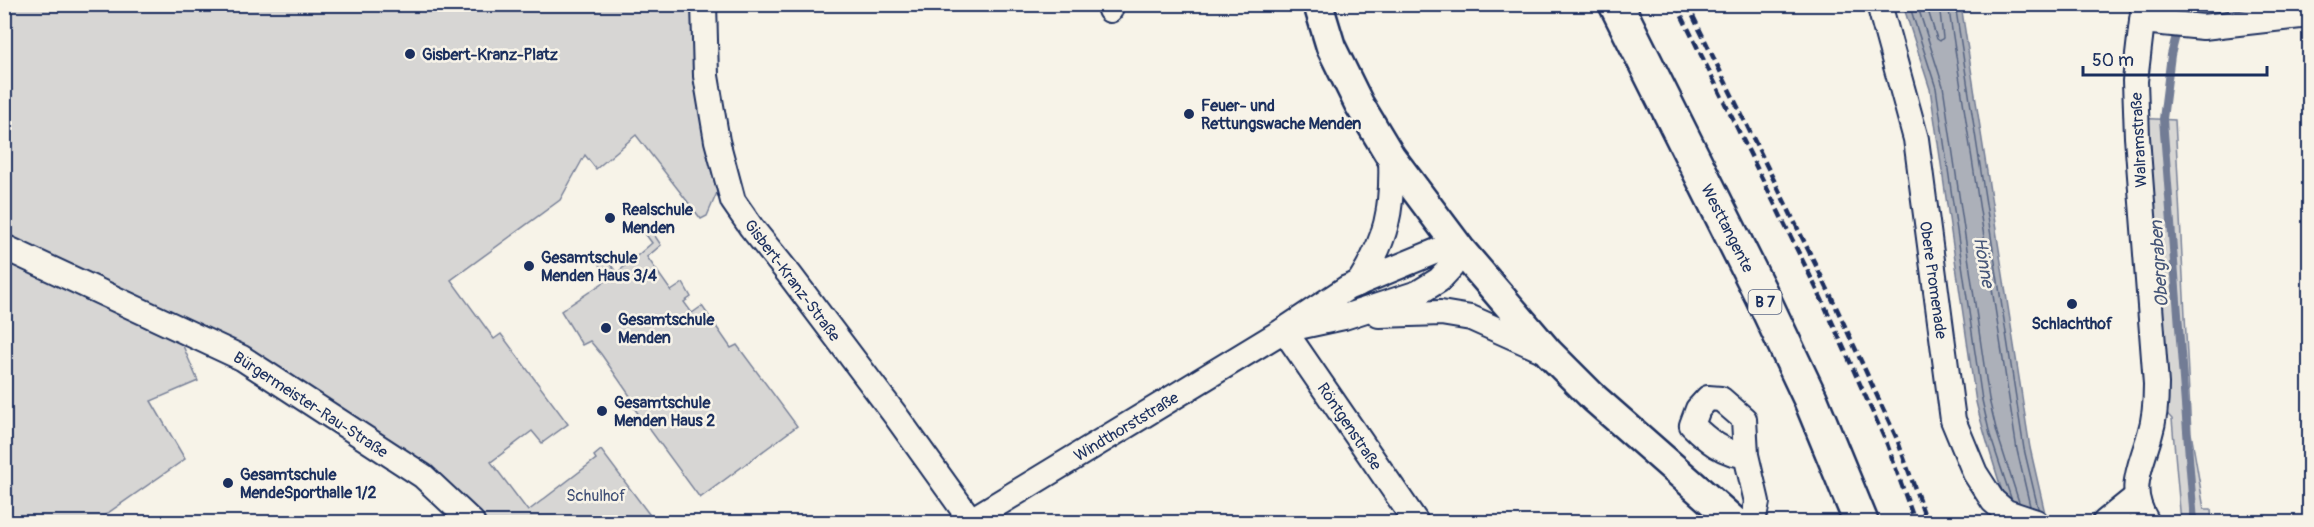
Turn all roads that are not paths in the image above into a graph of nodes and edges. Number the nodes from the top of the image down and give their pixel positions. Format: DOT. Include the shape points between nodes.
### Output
graph roads {
  1 [pos="704,4"];
  2 [pos="1318,4"];
  3 [pos="1616,4"];
  4 [pos="1879,4"];
  5 [pos="2271,12"];
  6 [pos="2143,13"];
  7 [pos="2310,15"];
  8 [pos="1391,157"];
  9 [pos="4,247"];
  10 [pos="1460,249"];
  11 [pos="1358,284"];
  12 [pos="1344,317"];
  13 [pos="1284,330"];
  14 [pos="1549,353"];
  15 [pos="1746,455"];
  16 [pos="2136,497"];
  17 [pos="472,522"];
  18 [pos="970,522"];
  19 [pos="1416,522"];
  20 [pos="1735,522"];
  21 [pos="1753,522"];
  22 [pos="1861,522"];
  23 [pos="2036,522"];
  24 [pos="2105,522"];
  25 [pos="2147,522"];
  1 -- 18 [label="street, Gisbert-Kranz-Straße" via="706,76 717,141 734,201 896,416"];
  2 -- 8 [label="street" via="1331,47"];
  3 -- 22 [label="main road, Westtangente / B 7" via="1761,294 1810,398"];
  4 -- 23 [label="street, Obere Promenade" via="1916,139 1953,420 1975,473 1993,501 2019,519"];
  5 -- 6 [label="street" via="2204,27"];
  5 -- 7 [label="street"];
  6 -- 16 [label="street, Walramstraße" via="2135,81 2156,384 2153,419 2136,477"];
  8 -- 10 [label="street"];
  8 -- 11 [label="street, Windthorststraße" via="1388,222 1377,252"];
  9 -- 17 [label="street, Bürgermeister-Rau-Straße" via="242,358 423,476"];
  10 -- 11 [label="street, Windthorststraße" via="1438,250"];
  10 -- 12 [label="street, Windthorststraße" via="1452,266 1431,286"];
  10 -- 14 [label="street"];
  11 -- 13 [label="street, Windthorststraße"];
  12 -- 13 [label="street, Windthorststraße"];
  12 -- 14 [label="street, Windthorststraße" via="1455,315"];
  13 -- 18 [label="street, Windthorststraße"];
  13 -- 19 [label="street, Röntgenstraße"];
  14 -- 20 [label="street" via="1594,398"];
  15 -- 21 [label="street" via="1757,501"];
  16 -- 24 [label="street"];
  16 -- 25 [label="street, Walramstraße"];
}
